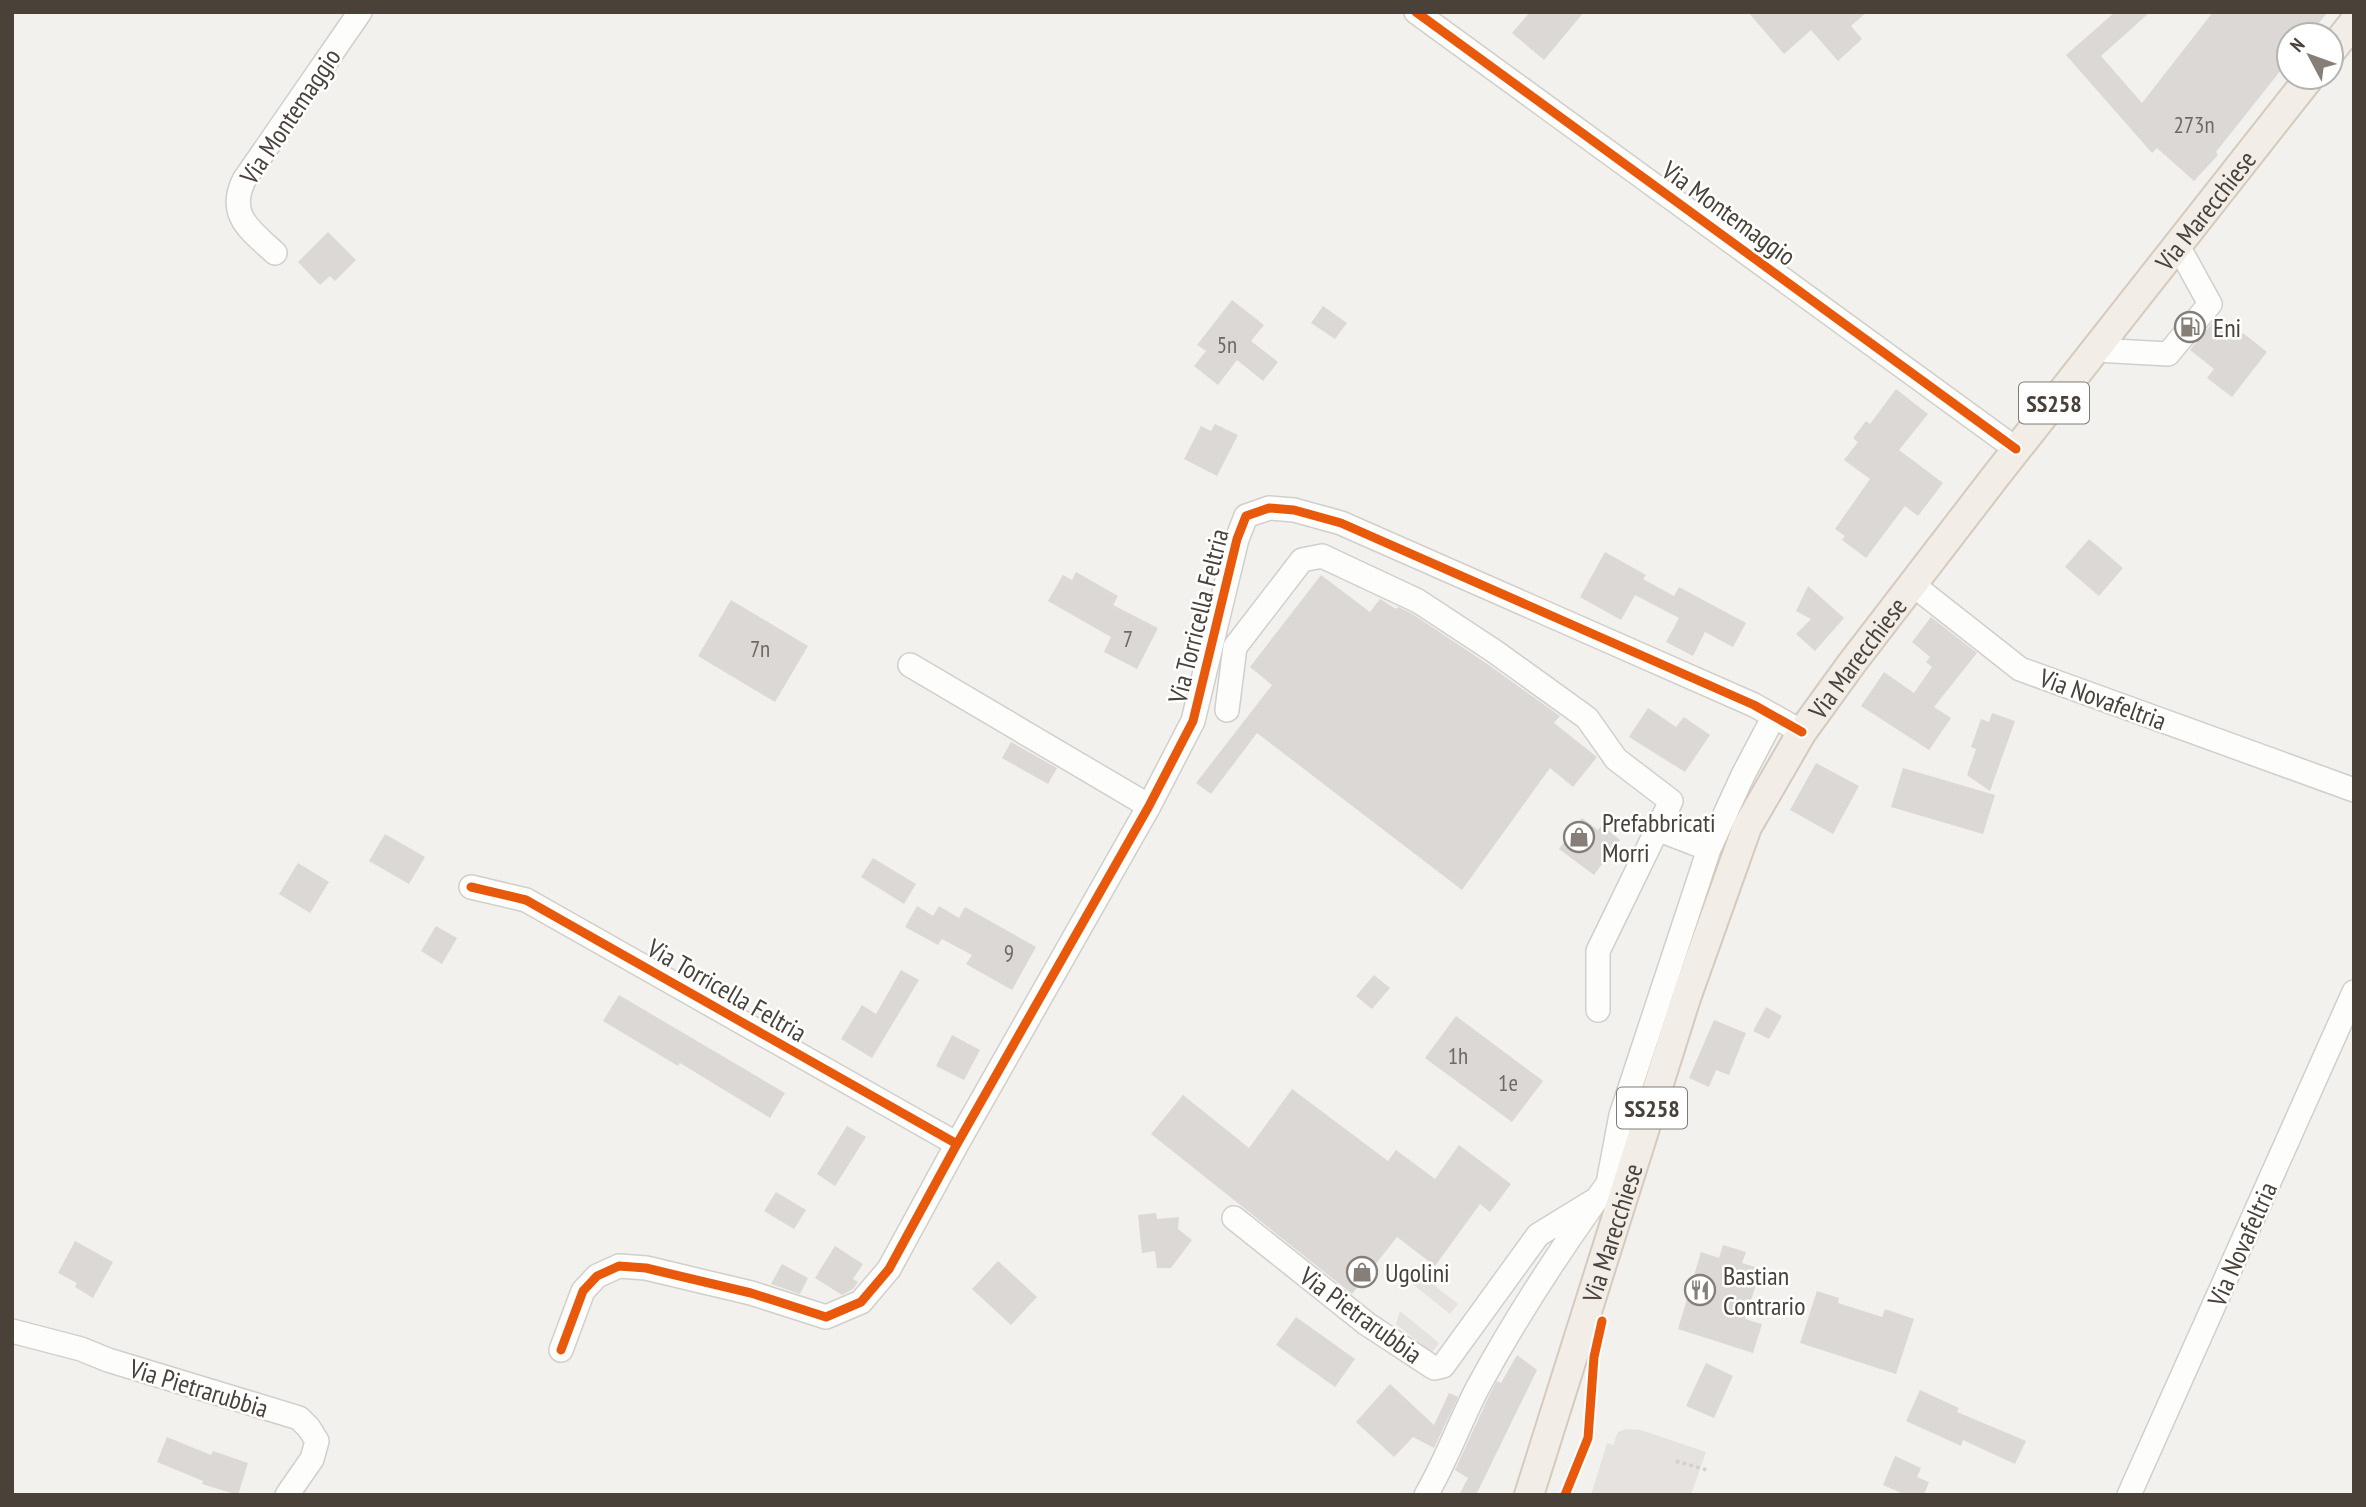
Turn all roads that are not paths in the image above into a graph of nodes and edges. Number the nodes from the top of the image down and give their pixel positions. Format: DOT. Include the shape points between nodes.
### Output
graph roads {
  1 [pos="360,12"];
  2 [pos="1416,12"];
  3 [pos="2299,91"];
  4 [pos="2178,246"];
  5 [pos="275,253"];
  6 [pos="2096,350"];
  7 [pos="2016,449"];
  8 [pos="1912,584"];
  9 [pos="910,665"];
  10 [pos="1227,710"];
  11 [pos="1774,716"];
  12 [pos="1802,732"];
  13 [pos="2354,790"];
  14 [pos="1149,806"];
  15 [pos="1657,829"];
  16 [pos="1709,849"];
  17 [pos="471,887"];
  18 [pos="2354,992"];
  19 [pos="1598,1010"];
  20 [pos="1643,1136"];
  21 [pos="957,1144"];
  22 [pos="1602,1191"];
  23 [pos="1234,1217"];
  24 [pos="12,1331"];
  25 [pos="561,1350"];
  26 [pos="287,1495"];
  27 [pos="1426,1495"];
  28 [pos="1529,1495"];
  29 [pos="2129,1495"];
  1 -- 5 [label="street, Via Montemaggio" via="237,194 237,206 249,229"];
  2 -- 7 [label="street, Via Montemaggio"];
  3 -- 4 [label="main road, Via Marecchiese / SS258"];
  4 -- 6 [label="main road, Via Marecchiese / SS258"];
  4 -- 6 [label="street" via="2210,304 2168,354"];
  6 -- 7 [label="main road, Via Marecchiese / SS258"];
  7 -- 8 [label="main road, Via Marecchiese / SS258"];
  8 -- 12 [label="main road, Via Marecchiese / SS258"];
  8 -- 13 [label="street, Via Novafeltria" via="2020,669"];
  9 -- 14 [label="street"];
  10 -- 15 [label="street" via="1235,647 1302,561 1322,556 1418,601 1587,718 1616,759 1671,801"];
  11 -- 12 [label="street, Via Torricella Feltria"];
  11 -- 14 [label="street, Via Torricella Feltria" via="1341,523 1269,508 1246,516 1193,721"];
  11 -- 16 [label="street"];
  12 -- 20 [label="main road, Via Marecchiese / SS258" via="1747,827"];
  14 -- 21 [label="street, Via Torricella Feltria"];
  15 -- 16 [label="street"];
  15 -- 19 [label="street" via="1598,951"];
  16 -- 22 [label="street" via="1621,1115"];
  17 -- 21 [label="street, Via Torricella Feltria" via="526,900"];
  18 -- 29 [label="street, Via Novafeltria"];
  20 -- 22 [label="street, Via Pietrarubbia"];
  20 -- 28 [label="main road, Via Marecchiese / SS258"];
  21 -- 25 [label="street, Via Torricella Feltria" via="889,1269 860,1302 825,1317 751,1293 619,1266 597,1276 583,1291"];
  22 -- 23 [label="street, Via Pietrarubbia" via="1538,1235 1460,1335 1443,1366 1434,1368 1369,1326"];
  22 -- 27 [label="street, Via Pietrarubbia" via="1514,1323"];
  24 -- 26 [label="street, Via Pietrarubbia" via="299,1418 317,1441 312,1459"];
}
